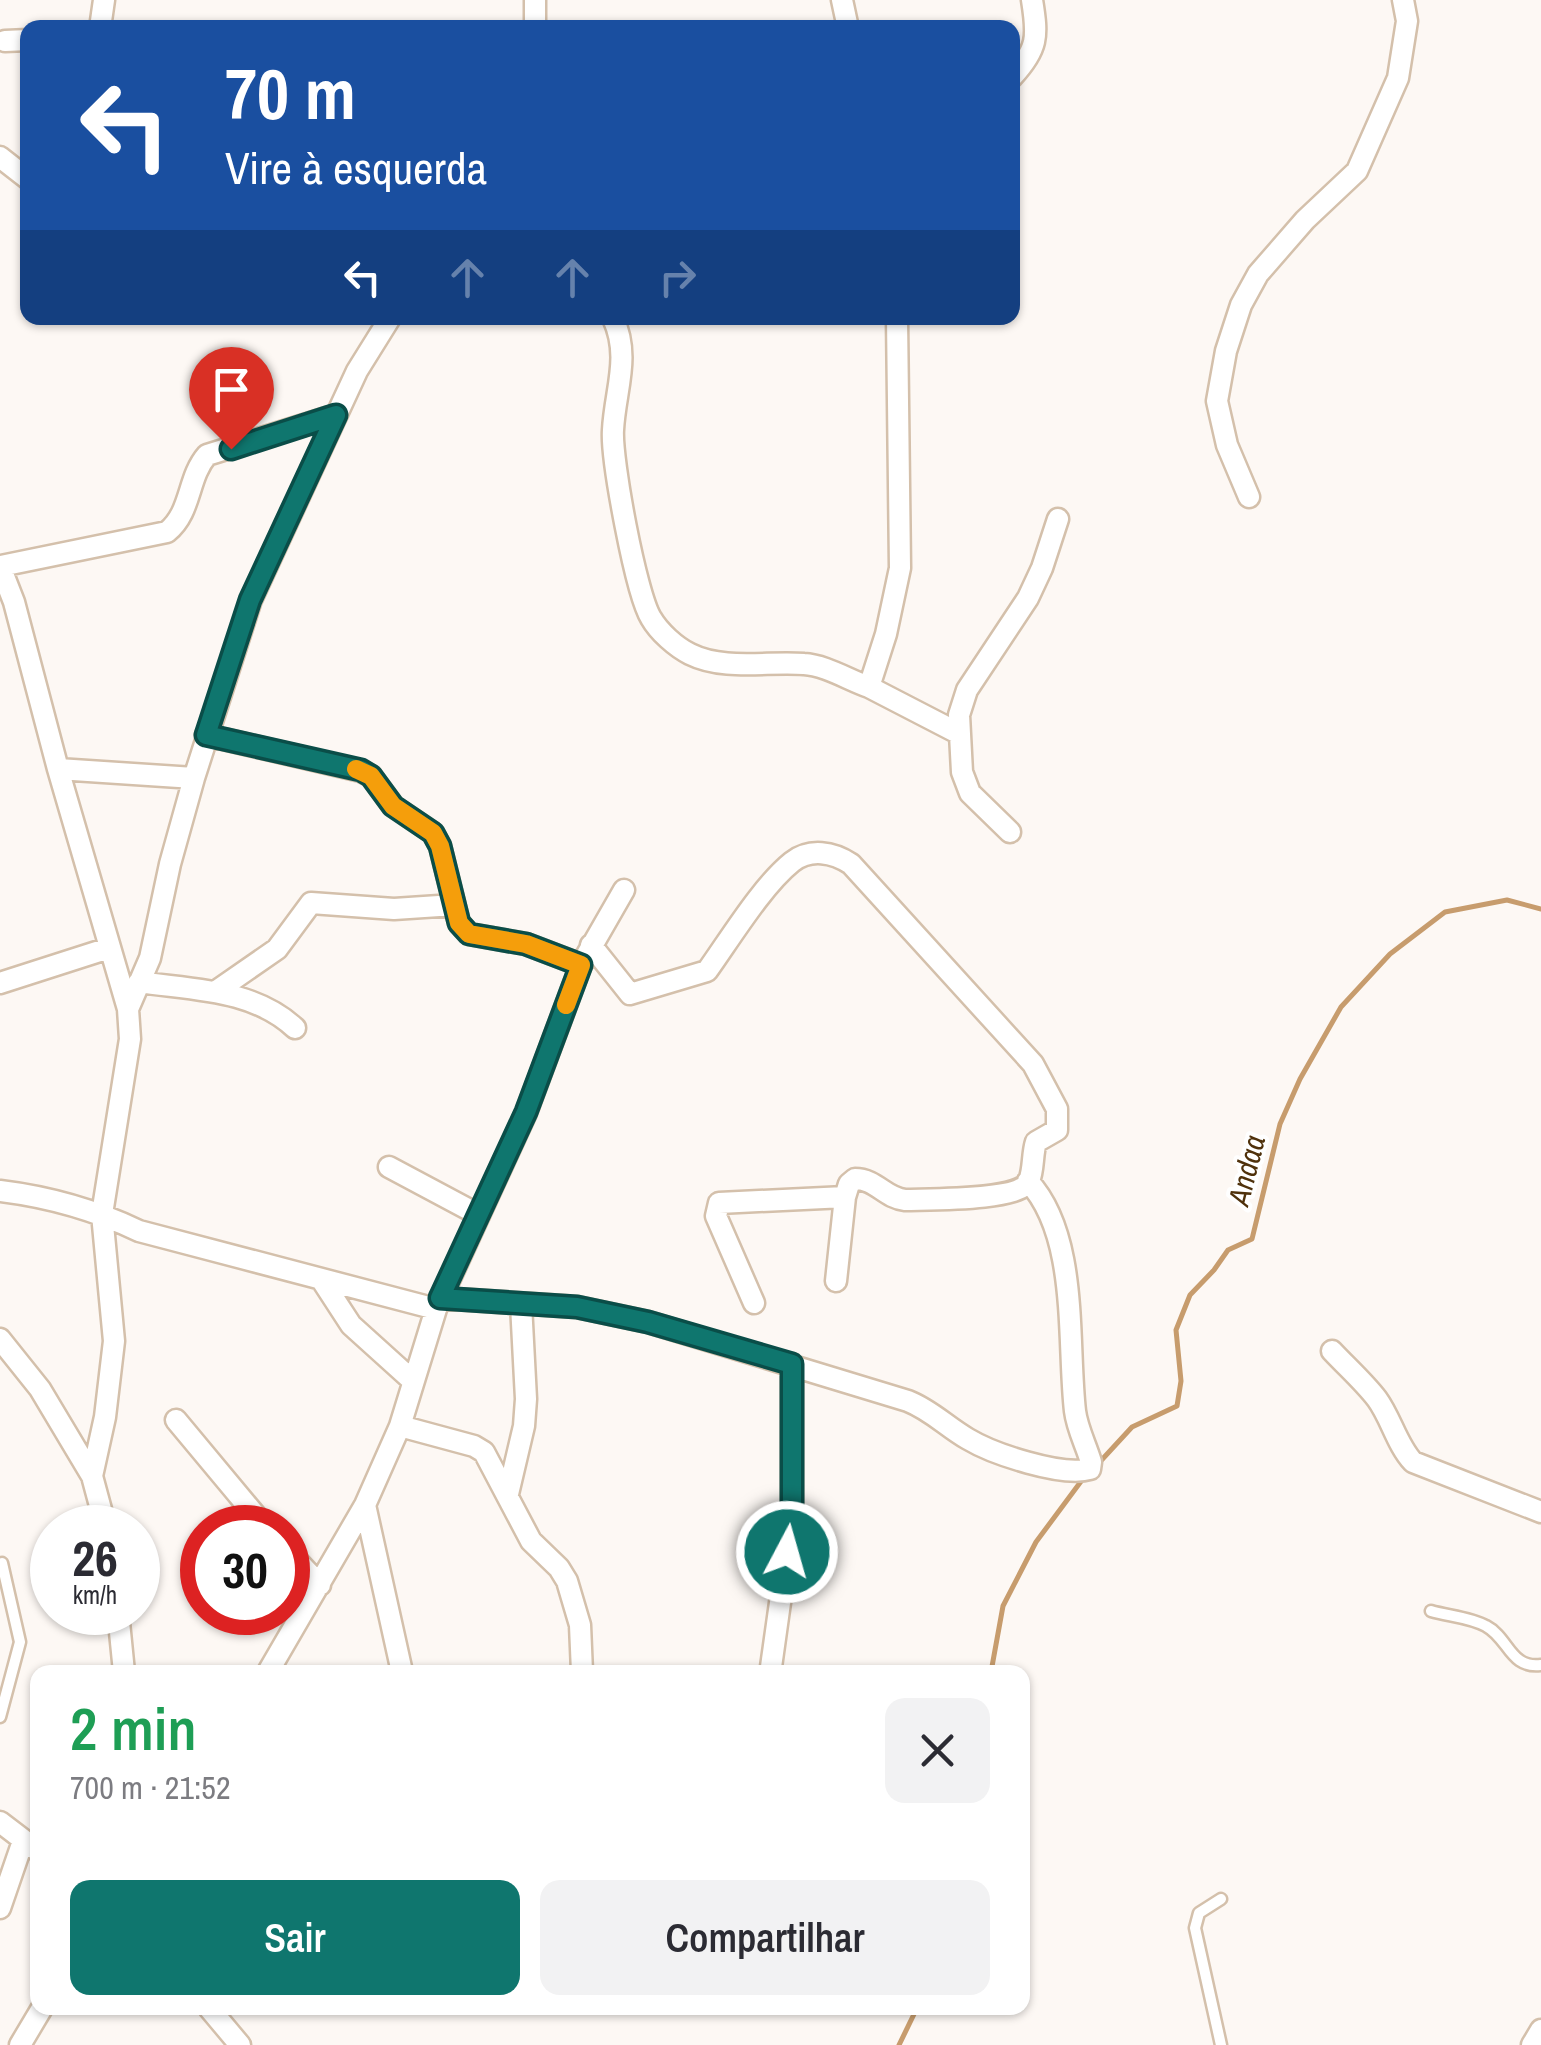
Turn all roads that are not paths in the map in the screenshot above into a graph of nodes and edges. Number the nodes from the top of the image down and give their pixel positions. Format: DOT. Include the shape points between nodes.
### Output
graph roads {
  1 [pos="1032,0"];
  2 [pos="1403,0"];
  3 [pos="20,40"];
  4 [pos="5,41"];
  5 [pos="1020,69"];
  6 [pos="0,157"];
  7 [pos="20,173"];
  8 [pos="386,325"];
  9 [pos="616,325"];
  10 [pos="897,325"];
  11 [pos="336,415"];
  12 [pos="1248,497"];
  13 [pos="1058,518"];
  14 [pos="0,566"];
  15 [pos="869,687"];
  16 [pos="958,733"];
  17 [pos="206,735"];
  18 [pos="58,769"];
  19 [pos="194,778"];
  20 [pos="1010,832"];
  21 [pos="624,890"];
  22 [pos="454,905"];
  23 [pos="109,948"];
  24 [pos="586,955"];
  25 [pos="139,982"];
  26 [pos="0,983"];
  27 [pos="215,992"];
  28 [pos="128,1009"];
  29 [pos="295,1028"];
  30 [pos="389,1167"];
  31 [pos="1028,1181"];
  32 [pos="0,1191"];
  33 [pos="845,1197"];
  34 [pos="102,1214"];
  35 [pos="480,1215"];
  36 [pos="836,1281"];
  37 [pos="323,1282"];
  38 [pos="754,1303"];
  39 [pos="438,1304"];
  40 [pos="522,1304"];
  41 [pos="0,1339"];
  42 [pos="1332,1351"];
  43 [pos="792,1364"];
  44 [pos="413,1381"];
  45 [pos="176,1420"];
  46 [pos="400,1426"];
  47 [pos="92,1476"];
  48 [pos="508,1494"];
  49 [pos="100,1505"];
  50 [pos="247,1505"];
  51 [pos="365,1505"];
  52 [pos="1541,1512"];
  53 [pos="2,1563"];
  54 [pos="310,1573"];
  55 [pos="320,1584"];
  56 [pos="1431,1612"];
  57 [pos="120,1635"];
  58 [pos="1541,1664"];
  59 [pos="123,1665"];
  60 [pos="272,1665"];
  61 [pos="400,1665"];
  62 [pos="582,1665"];
  63 [pos="771,1665"];
  64 [pos="0,1717"];
  65 [pos="0,1822"];
  66 [pos="30,1846"];
  67 [pos="1221,1900"];
  68 [pos="0,1908"];
  69 [pos="38,2015"];
  70 [pos="215,2015"];
  71 [pos="223,2015"];
  72 [pos="1541,2030"];
  73 [pos="235,2040"];
  74 [pos="20,2045"];
  75 [pos="1220,2045"];
  76 [pos="1532,2045"];
  1 -- 5 [label="street" via="1036,42"];
  2 -- 12 [label="street" via="1407,21 1398,78 1358,171 1258,274 1226,351 1217,402"];
  3 -- 4 [label="street"];
  6 -- 7 [label="street"];
  8 -- 11 [label="street"];
  9 -- 15 [label="street" via="624,360 613,451 650,616 691,655 724,663 810,664"];
  10 -- 15 [label="street" via="900,568"];
  11 -- 14 [label="street" via="207,455 182,517 167,532"];
  11 -- 17 [label="street" via="250,600"];
  13 -- 16 [label="street" via="1028,598 967,690"];
  14 -- 18 [label="street"];
  15 -- 16 [label="street"];
  16 -- 20 [label="street" via="970,793"];
  17 -- 19 [label="street"];
  17 -- 22 [label="street" via="371,776 393,806 433,833"];
  18 -- 19 [label="street"];
  18 -- 23 [label="street"];
  19 -- 25 [label="street"];
  21 -- 24 [label="street"];
  22 -- 24 [label="street" via="469,934"];
  22 -- 27 [label="street" via="394,909 312,902 277,949"];
  23 -- 26 [label="street"];
  23 -- 28 [label="street"];
  24 -- 31 [label="street" via="630,994 696,976 707,971 793,861 837,854 1033,1064 1059,1122 1036,1142"];
  24 -- 35 [label="street"];
  25 -- 27 [label="street"];
  25 -- 28 [label="street"];
  27 -- 29 [label="street" via="267,1006"];
  28 -- 34 [label="street" via="130,1039"];
  30 -- 35 [label="street"];
  31 -- 33 [label="street" via="1015,1192 906,1200 855,1179"];
  31 -- 43 [label="street" via="1046,1204 1066,1275 1076,1416 1090,1469 1063,1469 994,1450 908,1400"];
  32 -- 34 [label="street"];
  33 -- 36 [label="street"];
  33 -- 38 [label="street" via="719,1203 716,1216"];
  34 -- 37 [label="street" via="139,1231"];
  34 -- 47 [label="street" via="114,1341"];
  35 -- 39 [label="street"];
  37 -- 39 [label="street"];
  37 -- 44 [label="street" via="351,1325"];
  39 -- 40 [label="street"];
  39 -- 44 [label="street"];
  40 -- 43 [label="street" via="648,1322"];
  40 -- 48 [label="street" via="524,1426"];
  41 -- 47 [label="street" via="40,1388"];
  42 -- 52 [label="street" via="1376,1399 1413,1462"];
  43 -- 63 [label="street" via="792,1517"];
  44 -- 46 [label="street"];
  45 -- 50 [label="street"];
  46 -- 48 [label="street" via="484,1452"];
  46 -- 51 [label="street"];
  47 -- 49 [label="street"];
  48 -- 62 [label="street" via="531,1541 567,1581 580,1625"];
  51 -- 55 [label="street"];
  51 -- 61 [label="street"];
  53 -- 64 [label="lane" via="20,1642"];
  54 -- 55 [label="street"];
  55 -- 60 [label="street"];
  56 -- 58 [label="lane" via="1487,1626 1518,1662"];
  57 -- 59 [label="street"];
  65 -- 66 [label="street"];
  66 -- 68 [label="street"];
  67 -- 75 [label="lane" via="1199,1913 1194,1928"];
  69 -- 74 [label="street"];
  70 -- 73 [label="street"];
  71 -- 73 [label="street"];
  72 -- 76 [label="street"];
}
